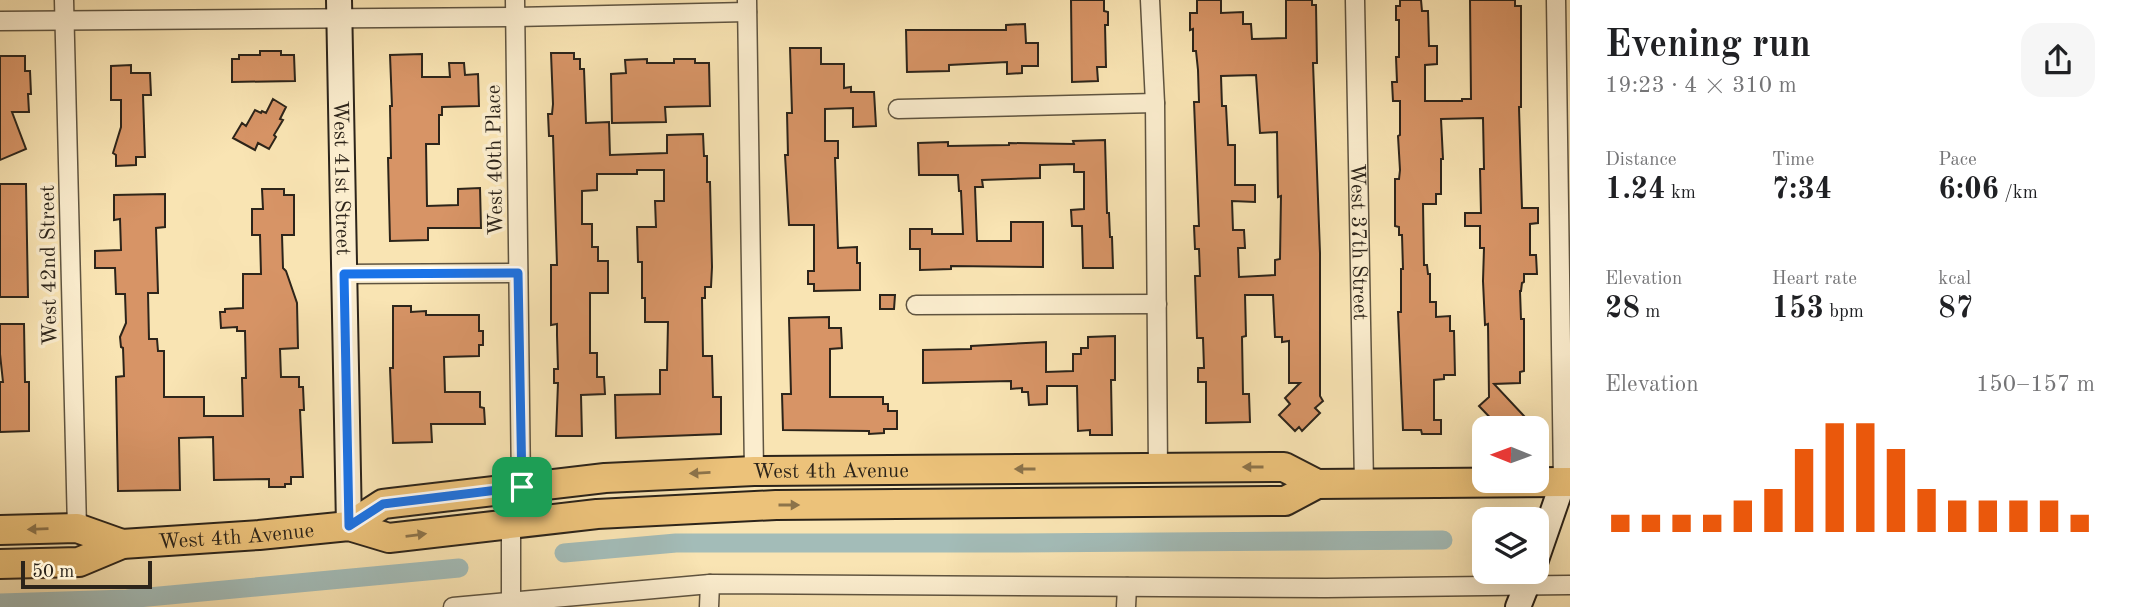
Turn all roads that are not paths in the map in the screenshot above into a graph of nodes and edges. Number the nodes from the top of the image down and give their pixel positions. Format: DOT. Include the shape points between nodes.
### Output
graph roads {
  1 [pos="65,0"];
  2 [pos="1150,0"];
  3 [pos="1355,0"];
  4 [pos="1556,0"];
  5 [pos="747,6"];
  6 [pos="515,8"];
  7 [pos="340,9"];
  8 [pos="65,20"];
  9 [pos="0,21"];
  10 [pos="1155,103"];
  11 [pos="898,109"];
  12 [pos="518,273"];
  13 [pos="344,274"];
  14 [pos="1157,304"];
  15 [pos="916,305"];
  16 [pos="1158,468"];
  17 [pos="754,471"];
  18 [pos="1567,482"];
  19 [pos="1317,484"];
  20 [pos="1364,484"];
  21 [pos="522,487"];
  22 [pos="1127,503"];
  23 [pos="511,523"];
  24 [pos="349,526"];
  25 [pos="1549,527"];
  26 [pos="77,528"];
  27 [pos="0,530"];
  28 [pos="122,544"];
  29 [pos="0,564"];
  30 [pos="710,584"];
  31 [pos="1570,585"];
  32 [pos="1127,587"];
  33 [pos="1526,588"];
  34 [pos="511,604"];
  35 [pos="453,607"];
  36 [pos="709,607"];
  37 [pos="1126,607"];
  1 -- 8 [label="street, West 42nd Street"];
  2 -- 10 [label="street"];
  3 -- 20 [label="street, West 37th Street"];
  4 -- 18 [label="street"];
  5 -- 6 [label="street"];
  5 -- 17 [label="street"];
  6 -- 7 [label="street"];
  6 -- 12 [label="street, West 40th Place"];
  7 -- 8 [label="street"];
  7 -- 13 [label="street, West 41st Street"];
  8 -- 9 [label="street"];
  8 -- 26 [label="street, West 42nd Street"];
  10 -- 11 [label="street"];
  10 -- 14 [label="street"];
  12 -- 13 [label="street"];
  12 -- 21 [label="street, West 40th Place"];
  13 -- 24 [label="street, West 41st Street"];
  14 -- 15 [label="street"];
  14 -- 16 [label="street"];
  16 -- 17 [label="main road, West 4th Avenue, one-way"];
  19 -- 16 [label="main road, West 4th Avenue, one-way" via="1284,467"];
  16 -- 22 [label="main road" via="1154,483"];
  17 -- 21 [label="main road, West 4th Avenue, one-way"];
  18 -- 20 [label="main road, West 4th Avenue"];
  18 -- 25 [label="street"];
  19 -- 20 [label="main road, West 4th Avenue"];
  19 -- 22 [label="main road, West 4th Avenue" via="1286,501"];
  21 -- 24 [label="main road, West 4th Avenue" via="383,504"];
  23 -- 22 [label="main road, West 4th Avenue, one-way" via="776,505"];
  24 -- 23 [label="main road, West 4th Avenue, one-way" via="389,538"];
  23 -- 34 [label="street"];
  24 -- 28 [label="main road, West 4th Avenue"];
  26 -- 27 [label="main road, West 4th Avenue, one-way"];
  26 -- 28 [label="main road, West 4th Avenue"];
  28 -- 29 [label="main road, West 4th Avenue" via="79,562"];
  30 -- 32 [label="street"];
  30 -- 34 [label="street"];
  30 -- 36 [label="street"];
  31 -- 33 [label="street"];
  32 -- 33 [label="street"];
  32 -- 37 [label="street"];
  34 -- 35 [label="street"];
}
